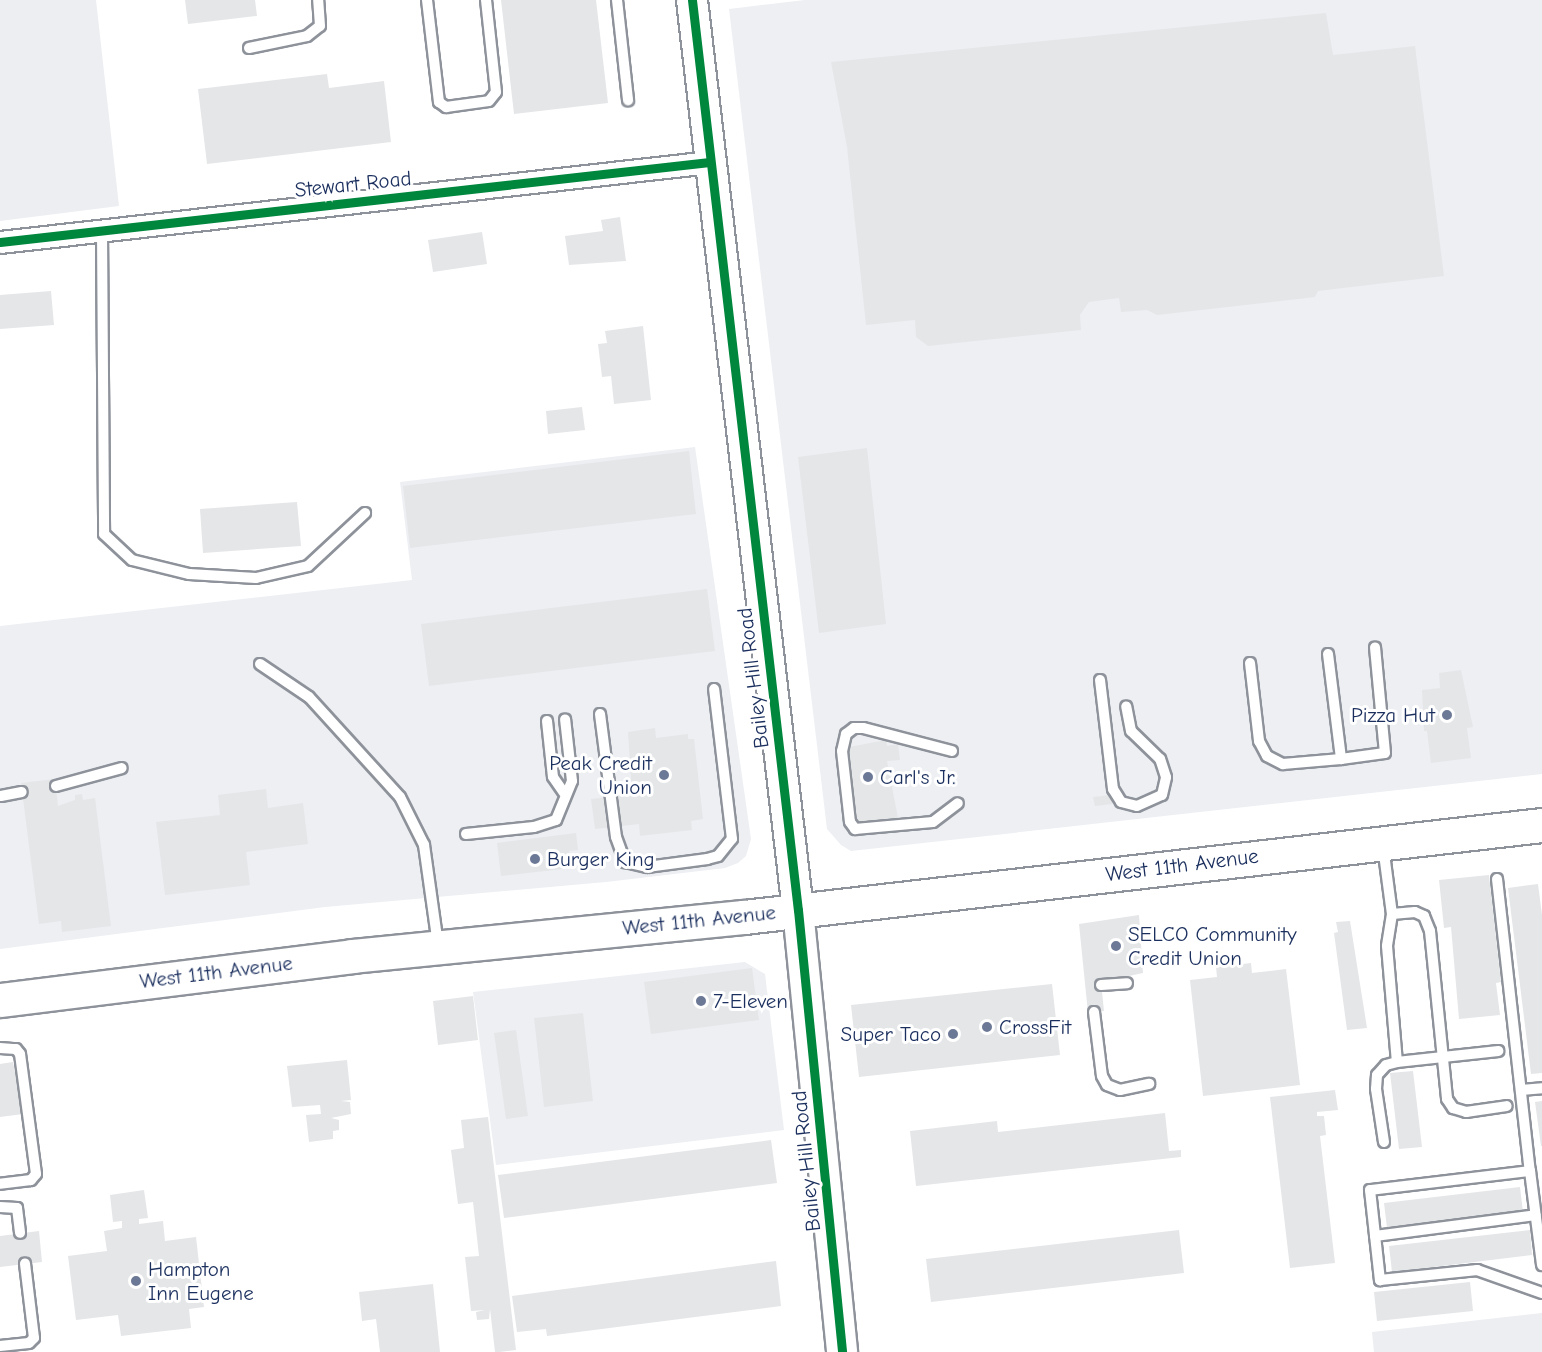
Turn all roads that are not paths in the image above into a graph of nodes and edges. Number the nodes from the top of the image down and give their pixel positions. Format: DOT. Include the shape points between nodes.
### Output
graph roads {
  1 [pos="318,0"];
  2 [pos="427,0"];
  3 [pos="486,0"];
  4 [pos="617,0"];
  5 [pos="692,0"];
  6 [pos="249,48"];
  7 [pos="628,100"];
  8 [pos="710,162"];
  9 [pos="102,231"];
  10 [pos="0,242"];
  11 [pos="365,513"];
  12 [pos="1375,647"];
  13 [pos="1328,654"];
  14 [pos="1250,663"];
  15 [pos="260,664"];
  16 [pos="1100,680"];
  17 [pos="714,689"];
  18 [pos="1126,706"];
  19 [pos="600,714"];
  20 [pos="565,719"];
  21 [pos="547,721"];
  22 [pos="952,751"];
  23 [pos="1341,759"];
  24 [pos="122,768"];
  25 [pos="56,786"];
  26 [pos="22,792"];
  27 [pos="564,793"];
  28 [pos="1,796"];
  29 [pos="958,803"];
  30 [pos="1542,825"];
  31 [pos="466,834"];
  32 [pos="1382,843"];
  33 [pos="1497,879"];
  34 [pos="798,910"];
  35 [pos="1392,914"];
  36 [pos="438,947"];
  37 [pos="1126,983"];
  38 [pos="1101,985"];
  39 [pos="0,999"];
  40 [pos="1094,1012"];
  41 [pos="0,1048"];
  42 [pos="1498,1051"];
  43 [pos="1443,1057"];
  44 [pos="1397,1062"];
  45 [pos="1149,1084"];
  46 [pos="1542,1088"];
  47 [pos="1521,1090"];
  48 [pos="1507,1106"];
  49 [pos="1384,1142"];
  50 [pos="1530,1171"];
  51 [pos="0,1184"];
  52 [pos="0,1207"];
  53 [pos="1536,1215"];
  54 [pos="20,1233"];
  55 [pos="1375,1236"];
  56 [pos="25,1264"];
  57 [pos="1542,1265"];
  58 [pos="1542,1293"];
  59 [pos="0,1346"];
  60 [pos="842,1352"];
  1 -- 6 [label="lane" via="320,26 307,36"];
  2 -- 3 [label="lane" via="439,102 446,107 489,101 496,92"];
  4 -- 7 [label="lane"];
  5 -- 8 [label="street, Bailey Hill Road"];
  8 -- 9 [label="street, Stewart Road"];
  8 -- 34 [label="street, Bailey Hill Road"];
  9 -- 10 [label="street, Stewart Road"];
  9 -- 11 [label="lane" via="104,534 132,560 189,574 256,578 308,566"];
  12 -- 23 [label="lane" via="1385,753"];
  13 -- 23 [label="lane"];
  14 -- 23 [label="lane" via="1259,741 1267,756 1284,764"];
  15 -- 36 [label="lane" via="309,698 400,797 424,845"];
  16 -- 18 [label="lane" via="1113,789 1121,802 1137,806 1162,795 1166,777 1160,759 1131,731"];
  17 -- 19 [label="lane" via="732,839 718,856 708,859 647,867 625,862 616,837"];
  20 -- 27 [label="lane" via="572,781"];
  21 -- 27 [label="lane" via="553,777"];
  22 -- 29 [label="lane" via="863,728 846,734 842,751 850,822 855,829 933,822"];
  24 -- 25 [label="lane"];
  26 -- 28 [label="lane"];
  27 -- 31 [label="lane" via="561,813 548,825"];
  30 -- 32 [label="main road, West 11th Avenue"];
  32 -- 34 [label="main road, West 11th Avenue"];
  32 -- 35 [label="lane"];
  33 -- 47 [label="lane"];
  34 -- 36 [label="main road, West 11th Avenue"];
  34 -- 60 [label="street, Bailey Hill Road"];
  35 -- 43 [label="lane" via="1415,912 1424,916 1430,931"];
  35 -- 44 [label="lane" via="1387,946"];
  36 -- 39 [label="main road, West 11th Avenue"];
  37 -- 38 [label="lane"];
  40 -- 45 [label="lane" via="1102,1076 1107,1085 1120,1090"];
  41 -- 51 [label="lane" via="17,1049 20,1053 36,1174 28,1181"];
  42 -- 43 [label="lane"];
  43 -- 44 [label="lane"];
  43 -- 48 [label="lane" via="1447,1099 1453,1108 1466,1112"];
  44 -- 49 [label="lane" via="1386,1065 1377,1075"];
  46 -- 47 [label="lane"];
  47 -- 50 [label="lane"];
  50 -- 53 [label="lane"];
  50 -- 55 [label="lane" via="1370,1190"];
  52 -- 54 [label="lane" via="17,1208"];
  53 -- 55 [label="lane"];
  53 -- 57 [label="lane"];
  55 -- 58 [label="lane" via="1380,1280 1478,1270"];
  56 -- 59 [label="lane" via="34,1338 29,1343"];
}
